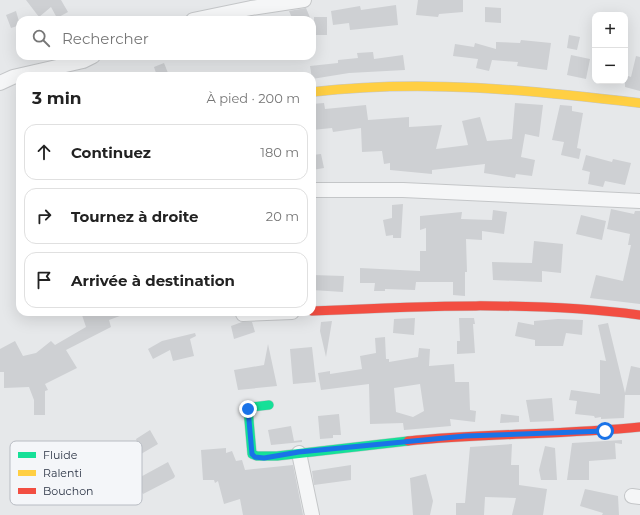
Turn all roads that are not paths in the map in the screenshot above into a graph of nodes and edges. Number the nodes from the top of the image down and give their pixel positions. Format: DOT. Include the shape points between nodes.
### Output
graph roads {
  1 [pos="304,0"];
  2 [pos="212,16"];
  3 [pos="85,60"];
  4 [pos="35,72"];
  5 [pos="16,76"];
  6 [pos="0,83"];
  7 [pos="316,91"];
  8 [pos="640,103"];
  9 [pos="316,190"];
  10 [pos="640,201"];
  11 [pos="316,311"];
  12 [pos="640,315"];
  13 [pos="269,405"];
  14 [pos="640,426"];
  15 [pos="299,452"];
  16 [pos="312,515"];
  1 -- 2 [label="street"];
  3 -- 4 [label="street"];
  5 -- 6 [label="street"];
  7 -- 8 [label="street" via="342,88 436,85 573,95"];
  9 -- 10 [label="street" via="403,190"];
  11 -- 12 [label="street" via="430,306 595,309"];
  13 -- 15 [label="street" via="248,409 252,454 264,458"];
  14 -- 15 [label="street" via="605,431 465,436"];
  15 -- 16 [label="street"];
}
